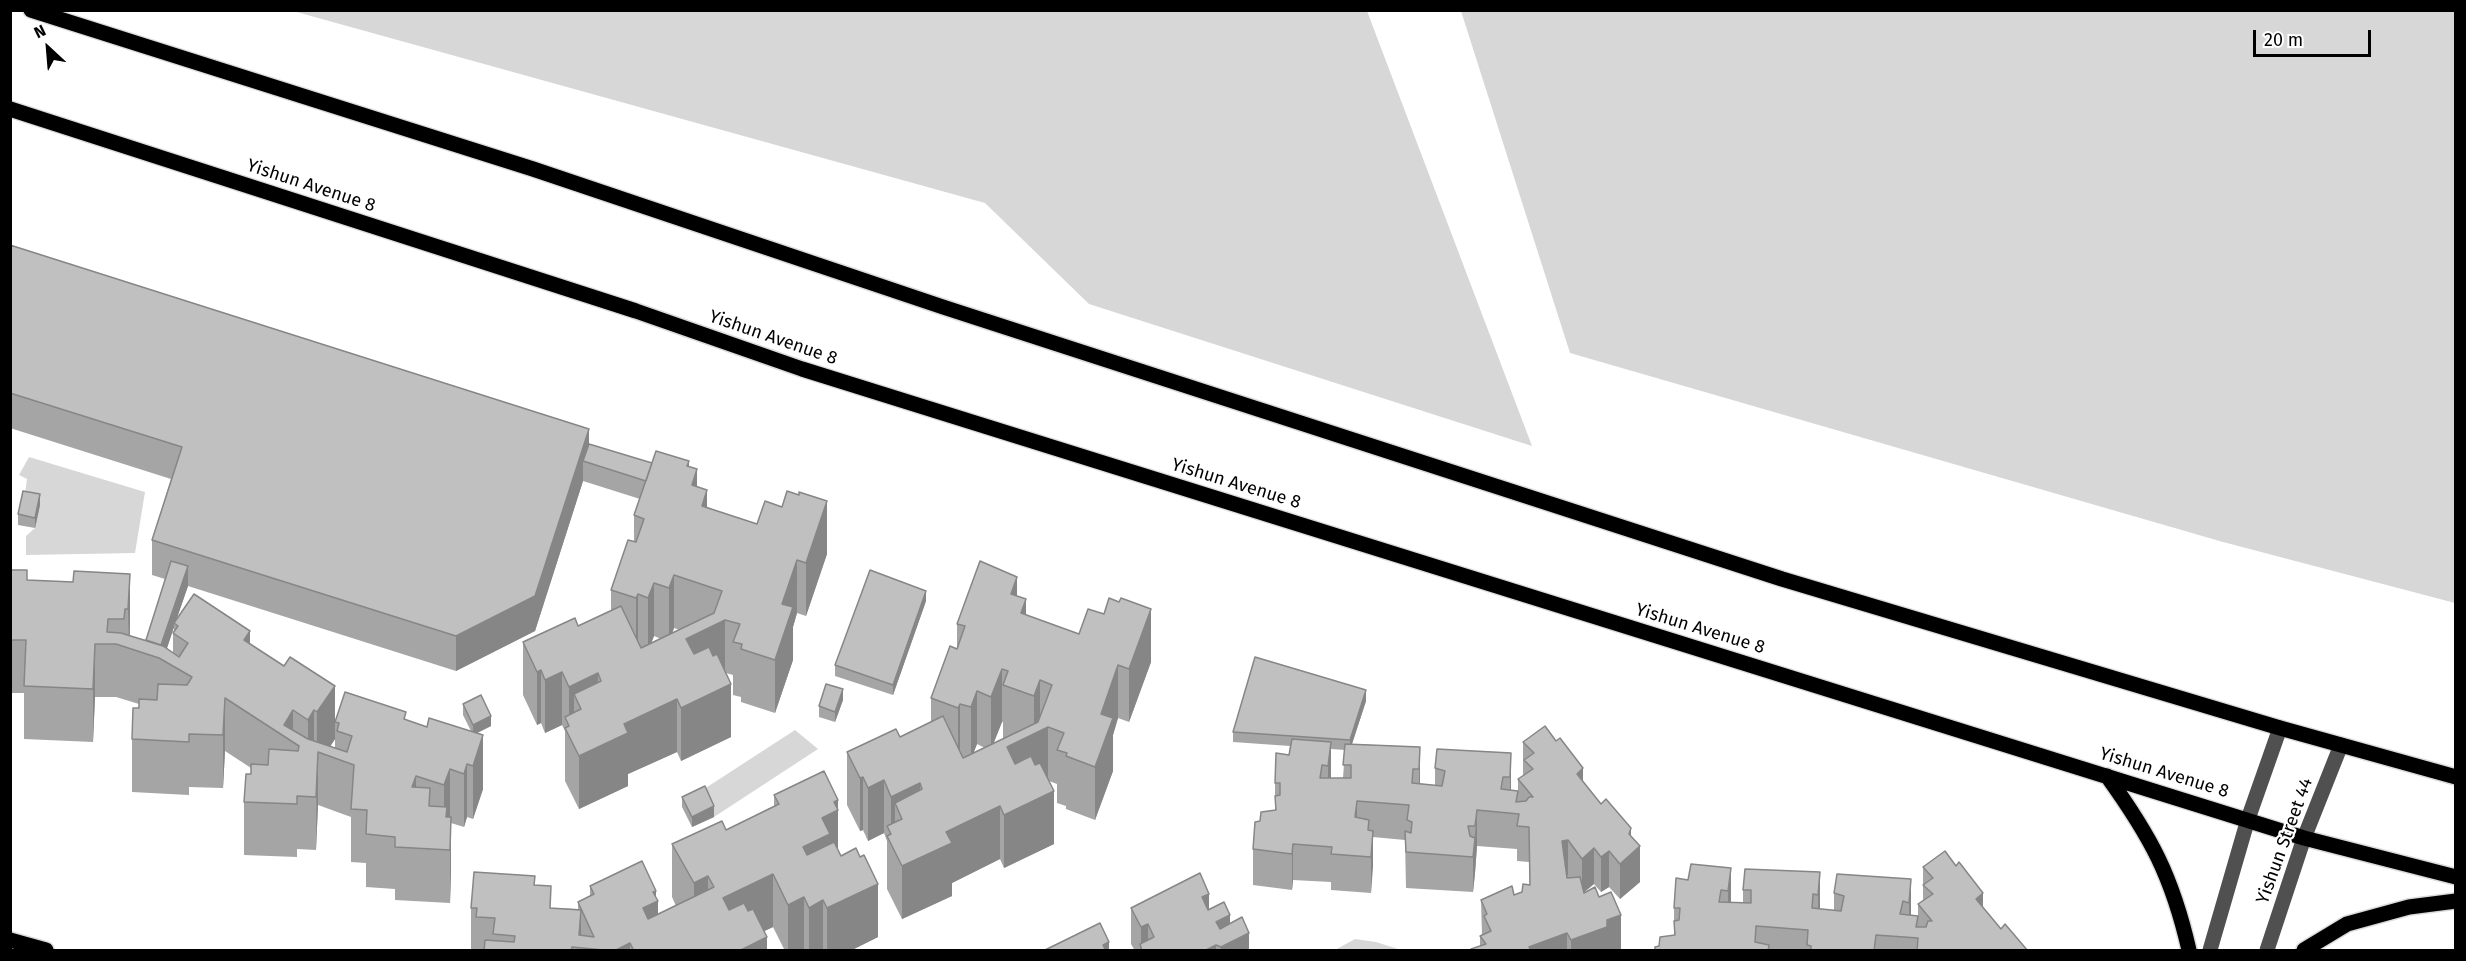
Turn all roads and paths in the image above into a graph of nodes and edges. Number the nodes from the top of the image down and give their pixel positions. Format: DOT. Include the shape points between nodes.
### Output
graph roads {
  1 [pos="31,10"];
  2 [pos="10,109"];
  3 [pos="2280,728"];
  4 [pos="2341,745"];
  5 [pos="2107,776"];
  6 [pos="2456,777"];
  7 [pos="2248,819"];
  8 [pos="2304,838"];
  9 [pos="2456,877"];
  10 [pos="2456,901"];
  11 [pos="10,940"];
  12 [pos="46,951"];
  13 [pos="2188,951"];
  14 [pos="2210,951"];
  15 [pos="2267,951"];
  16 [pos="2304,951"];
  1 -- 3 [label="main road" via="532,169 954,311 1782,579"];
  2 -- 5 [label="main road, Yishun Avenue 8" via="636,311 814,373"];
  3 -- 4 [label="main road"];
  3 -- 7 [label="street, Yishun Street 44"];
  4 -- 6 [label="main road"];
  4 -- 8 [label="street, Yishun Street 44"];
  5 -- 7 [label="main road, Yishun Avenue 8"];
  5 -- 13 [label="main road" via="2153,845 2180,911"];
  7 -- 8 [label="main road, Yishun Avenue 8"];
  7 -- 14 [label="street, Yishun Street 44"];
  8 -- 9 [label="main road, Yishun Avenue 8"];
  8 -- 15 [label="street, Yishun Street 44"];
  10 -- 16 [label="main road" via="2409,907 2347,924"];
  11 -- 12 [label="main road"];
}
